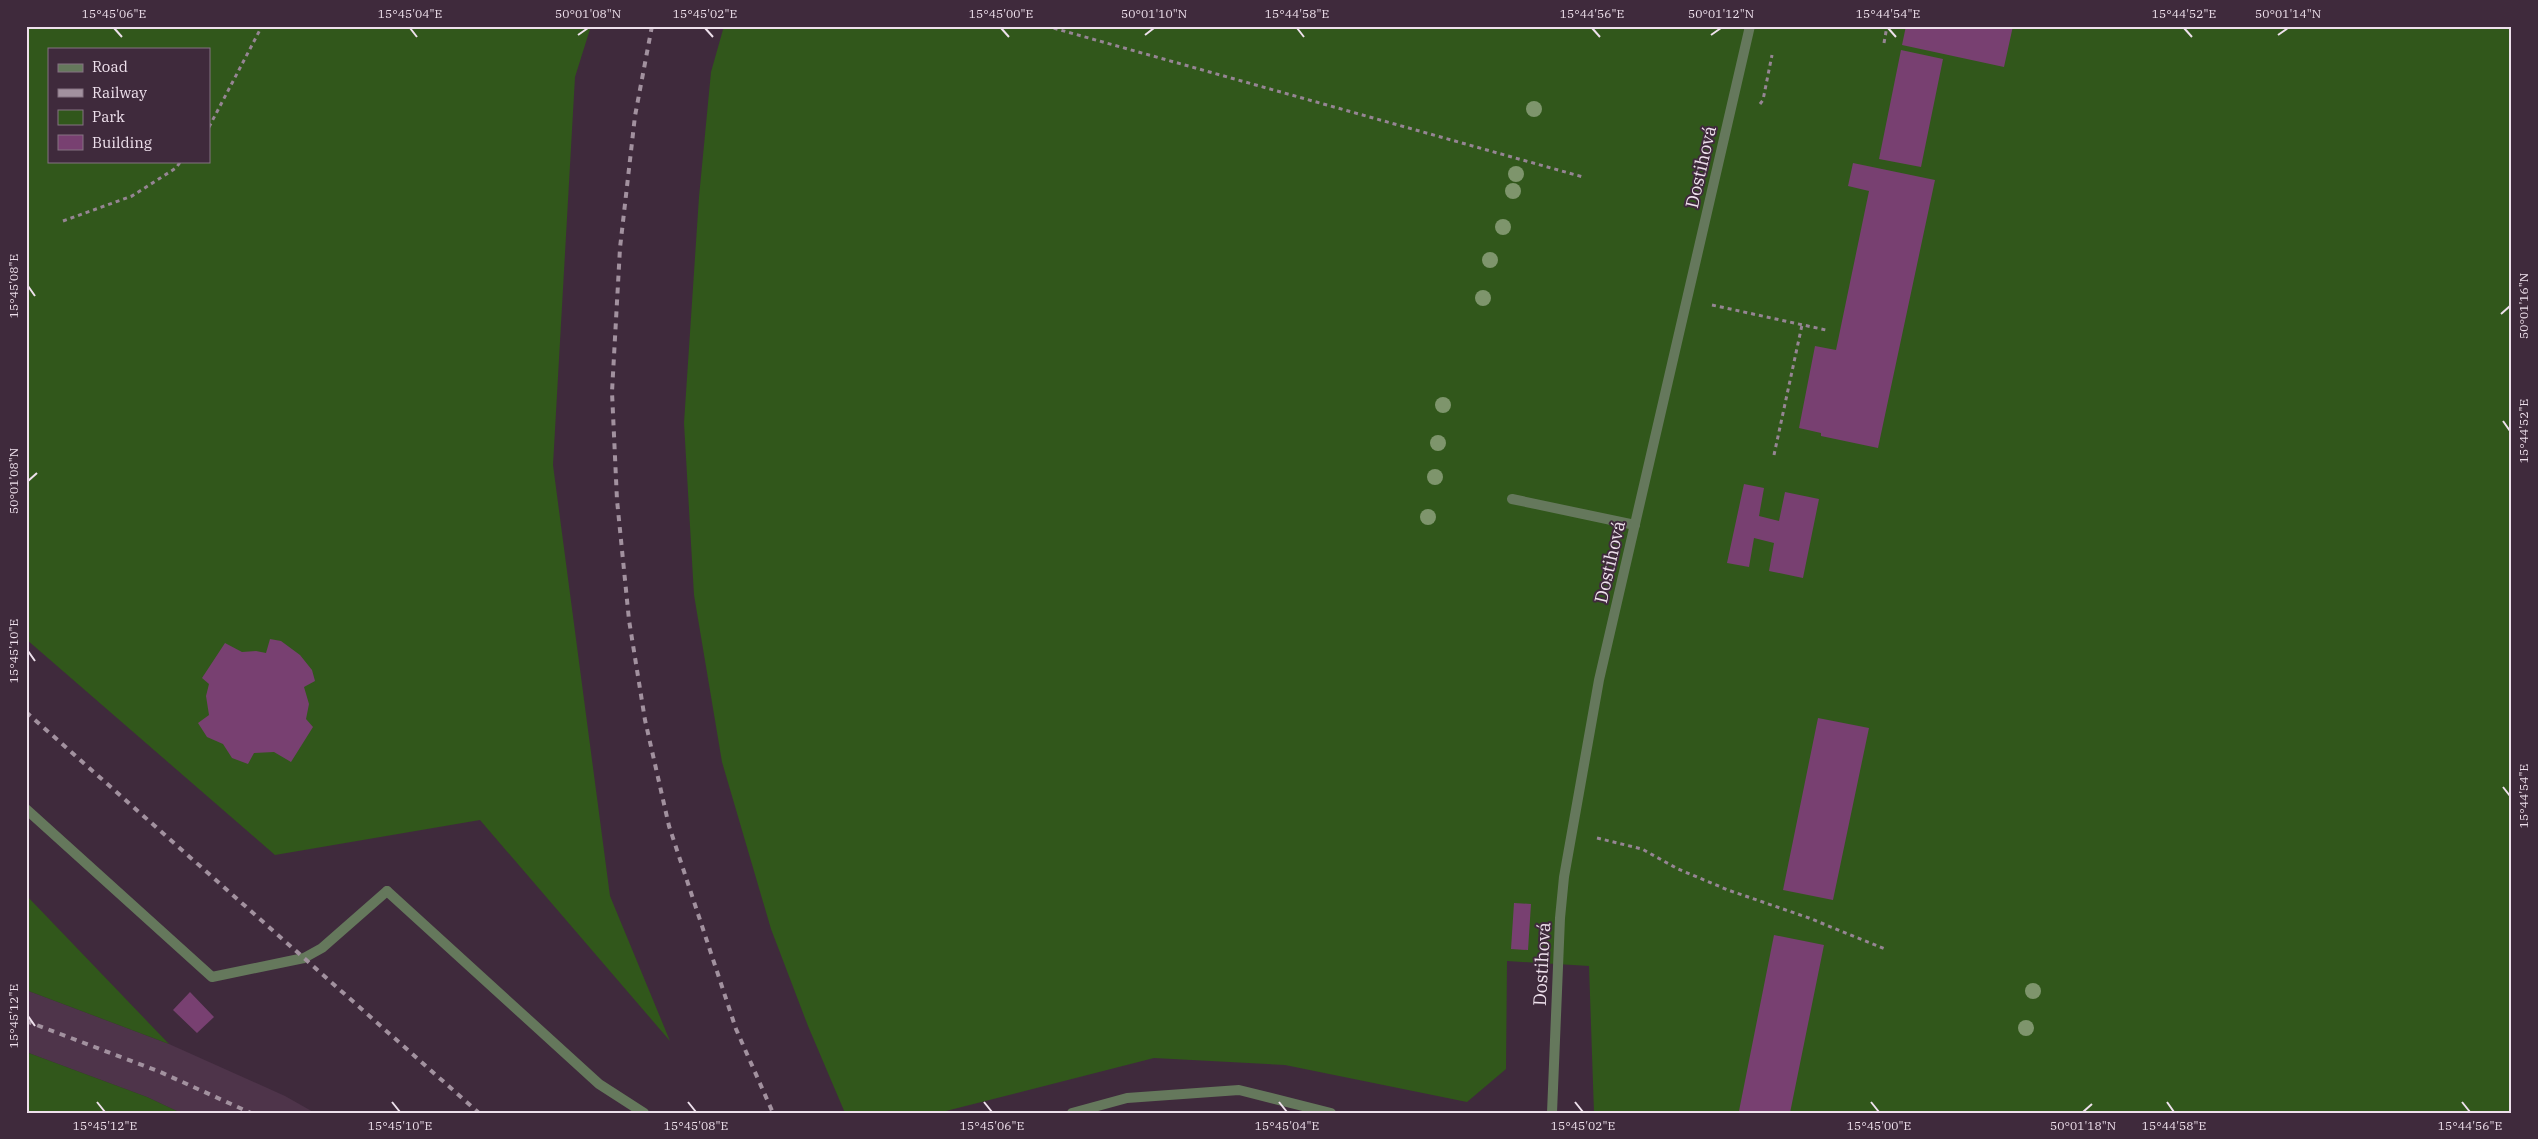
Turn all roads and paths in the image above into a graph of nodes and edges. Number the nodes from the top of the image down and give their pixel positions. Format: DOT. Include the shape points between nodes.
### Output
graph roads {
  1 [pos="262,26"];
  2 [pos="1046,26"];
  3 [pos="1750,26"];
  4 [pos="1887,26"];
  5 [pos="1884,43"];
  6 [pos="210,125"];
  7 [pos="180,162"];
  8 [pos="1583,178"];
  9 [pos="63,221"];
  10 [pos="1709,305"];
  11 [pos="1802,325"];
  12 [pos="1826,330"];
  13 [pos="1774,454"];
  14 [pos="1512,499"];
  15 [pos="1635,525"];
  16 [pos="26,809"];
  17 [pos="1572,833"];
  18 [pos="1885,949"];
  19 [pos="644,1113"];
  20 [pos="1072,1113"];
  21 [pos="1331,1113"];
  22 [pos="1552,1113"];
  1 -- 6 [label="path"];
  2 -- 8 [label="path"];
  3 -- 15 [label="street, Dostihová"];
  4 -- 5 [label="path"];
  7 -- 9 [label="path" via="132,196"];
  10 -- 11 [label="path"];
  11 -- 12 [label="path"];
  11 -- 13 [label="path"];
  14 -- 15 [label="street"];
  15 -- 17 [label="street, Dostihová" via="1599,680"];
  16 -- 19 [label="street" via="212,978 304,958 322,948 387,891 599,1084"];
  17 -- 18 [label="path" via="1642,849 1678,869 1728,890"];
  17 -- 22 [label="street, Dostihová" via="1560,918"];
  20 -- 21 [label="street" via="1127,1098 1239,1090"];
}
